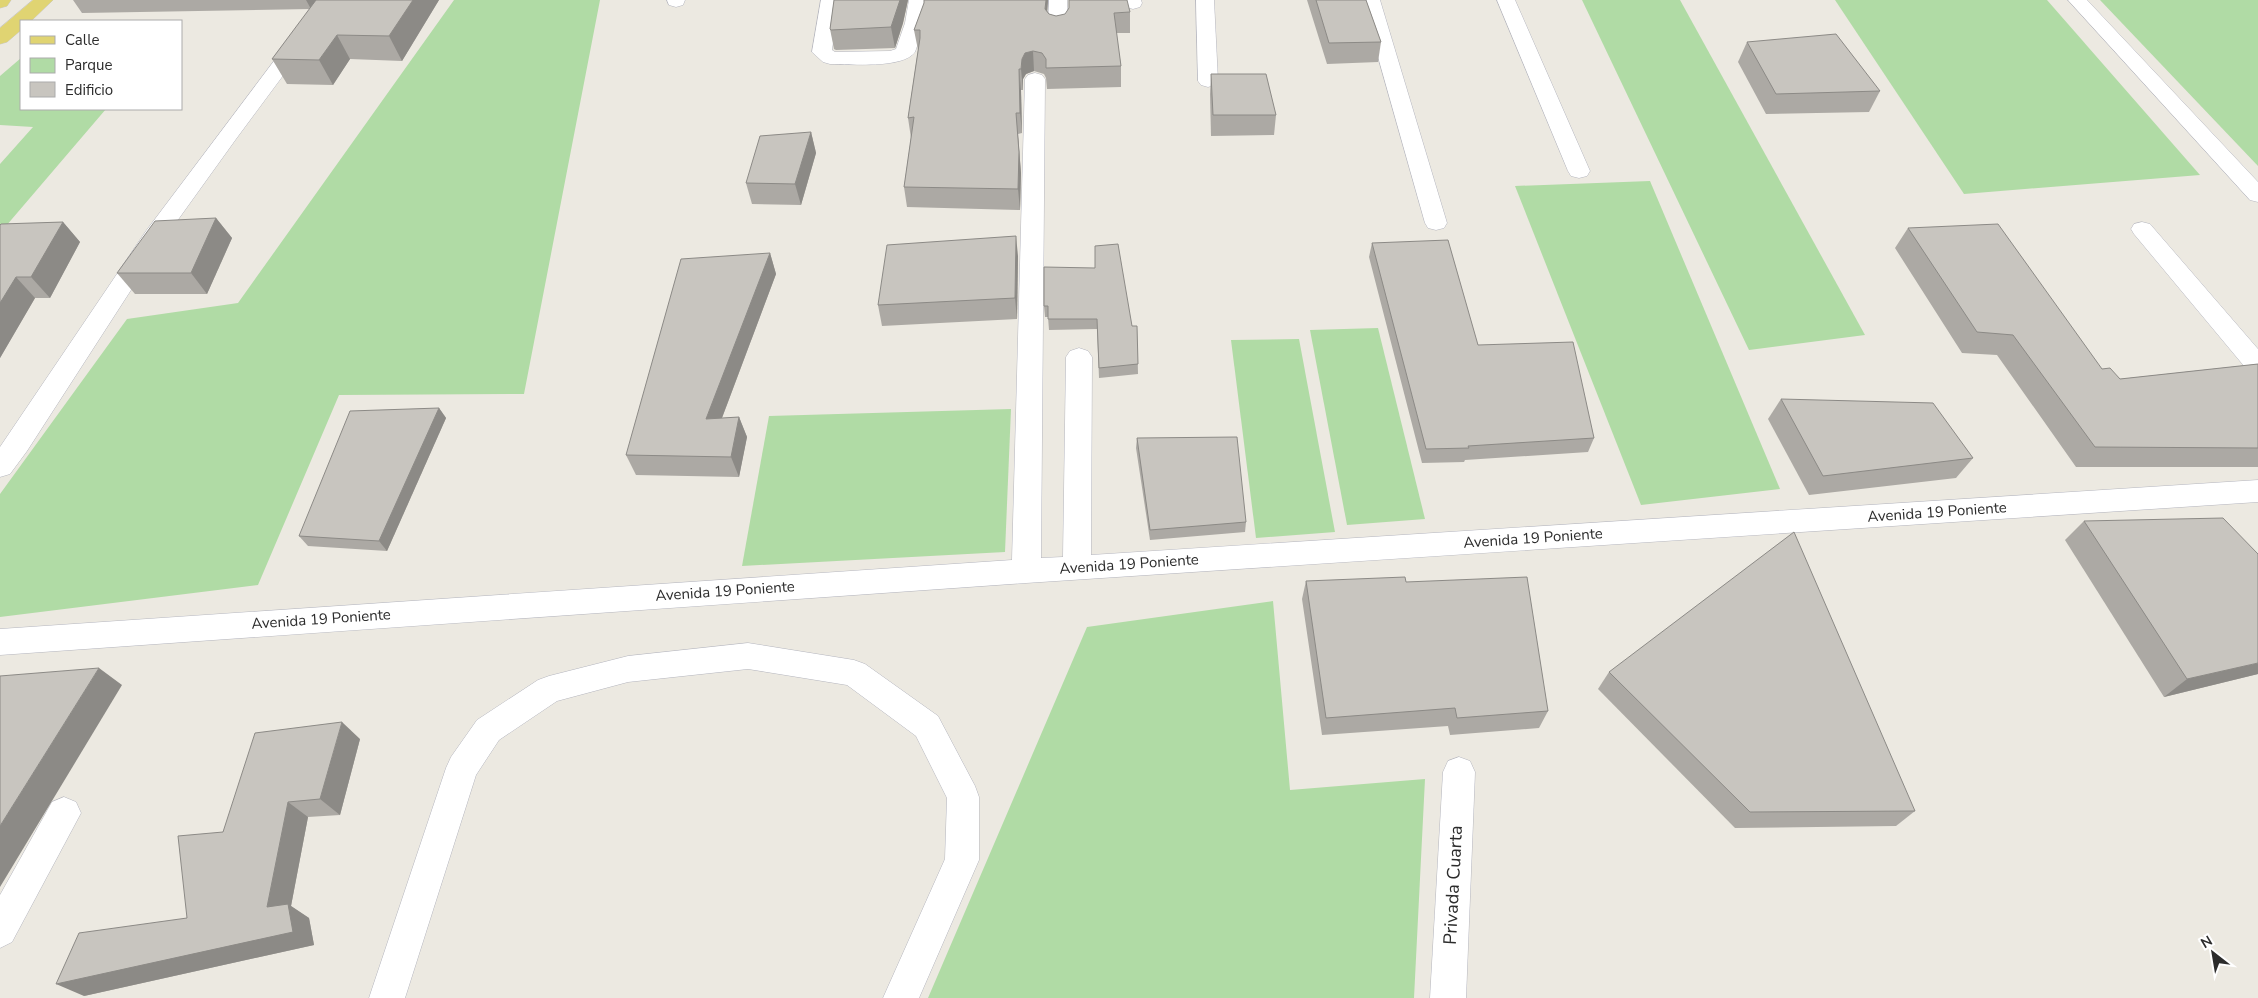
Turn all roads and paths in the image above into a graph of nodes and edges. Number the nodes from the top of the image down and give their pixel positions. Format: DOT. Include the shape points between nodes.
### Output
graph roads {
  1 [pos="44,0"];
  2 [pos="330,0"];
  3 [pos="830,0"];
  4 [pos="918,0"];
  5 [pos="1058,0"];
  6 [pos="1205,0"];
  7 [pos="1371,0"];
  8 [pos="1506,0"];
  9 [pos="2077,0"];
  10 [pos="21,20"];
  11 [pos="20,21"];
  12 [pos="1058,28"];
  13 [pos="0,38"];
  14 [pos="1035,80"];
  15 [pos="1208,80"];
  16 [pos="1578,171"];
  17 [pos="2258,195"];
  18 [pos="1436,223"];
  19 [pos="2142,230"];
  20 [pos="1079,357"];
  21 [pos="2258,366"];
  22 [pos="0,467"];
  23 [pos="2258,491"];
  24 [pos="1077,568"];
  25 [pos="1026,570"];
  26 [pos="0,642"];
  27 [pos="1459,772"];
  28 [pos="64,813"];
  29 [pos="0,930"];
  30 [pos="387,998"];
  31 [pos="901,998"];
  32 [pos="1448,998"];
  1 -- 10 [label="main road"];
  2 -- 22 [label="street" via="130,271 21,440"];
  3 -- 4 [label="street" via="822,52 830,58 893,58 905,52 915,23"];
  5 -- 12 [label="street"];
  6 -- 15 [label="street"];
  7 -- 18 [label="street"];
  8 -- 16 [label="street"];
  9 -- 17 [label="street"];
  11 -- 13 [label="main road"];
  14 -- 25 [label="street"];
  19 -- 21 [label="street"];
  20 -- 24 [label="street"];
  23 -- 24 [label="street, Avenida 19 Poniente"];
  24 -- 25 [label="street, Avenida 19 Poniente"];
  25 -- 26 [label="street, Avenida 19 Poniente"];
  27 -- 32 [label="street, Privada Cuarta"];
  28 -- 29 [label="street"];
  30 -- 31 [label="street" via="462,768 488,730 549,690 628,669 748,656 854,673 927,726 963,797 962,860"];
}
